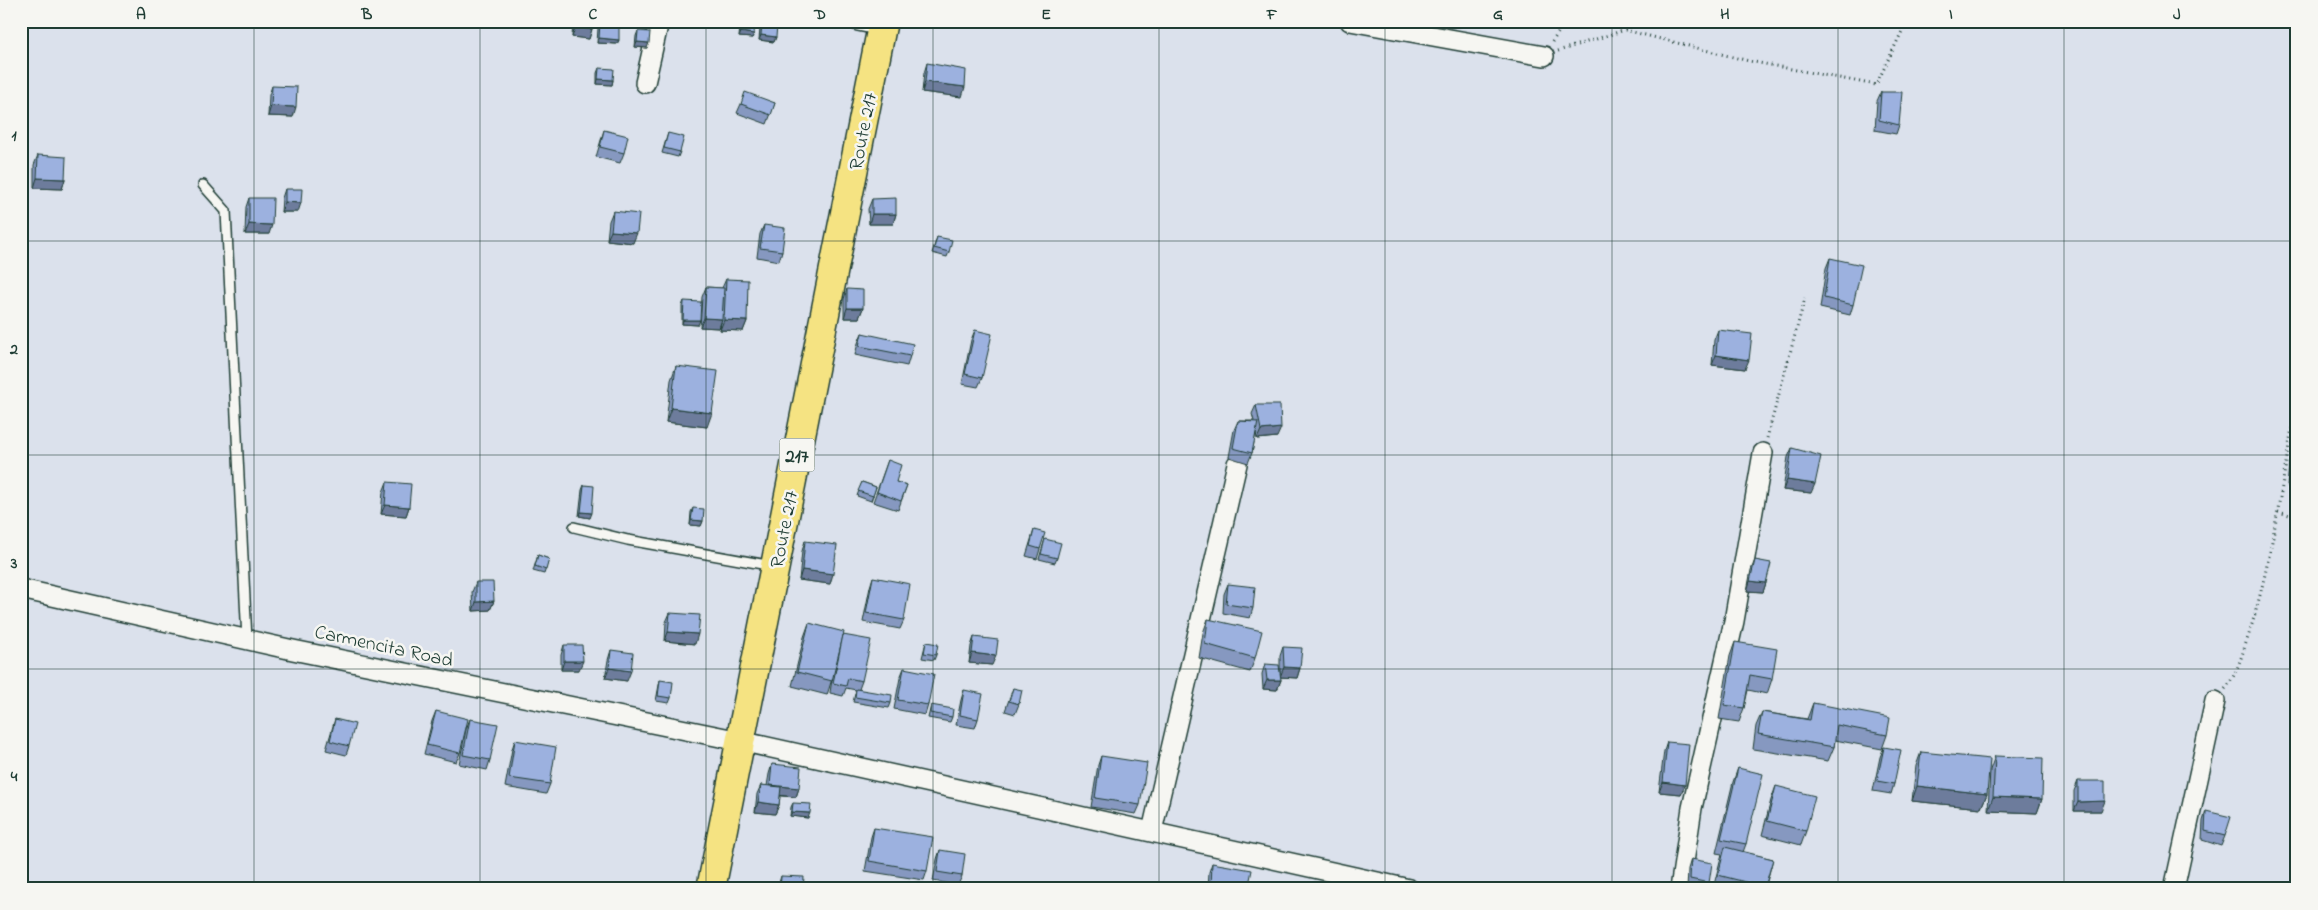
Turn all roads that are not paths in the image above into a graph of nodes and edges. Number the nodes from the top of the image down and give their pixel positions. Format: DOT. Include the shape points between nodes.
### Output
graph roads {
  1 [pos="659,21"];
  2 [pos="1350,21"];
  3 [pos="875,23"];
  4 [pos="1544,56"];
  5 [pos="645,83"];
  6 [pos="203,185"];
  7 [pos="1762,453"];
  8 [pos="1237,464"];
  9 [pos="574,527"];
  10 [pos="775,566"];
  11 [pos="21,589"];
  12 [pos="247,640"];
  13 [pos="2215,701"];
  14 [pos="740,741"];
  15 [pos="1152,831"];
  16 [pos="712,889"];
  17 [pos="1409,889"];
  18 [pos="1680,889"];
  19 [pos="2174,889"];
  1 -- 5 [label="street"];
  2 -- 4 [label="street"];
  3 -- 10 [label="main road, Route 217 / 217"];
  6 -- 12 [label="lane" via="226,211"];
  7 -- 18 [label="street" via="1734,621 1692,808"];
  8 -- 15 [label="street"];
  9 -- 10 [label="lane"];
  10 -- 14 [label="main road, Route 217 / 217"];
  11 -- 12 [label="street, Carmencita Road"];
  12 -- 14 [label="street, Carmencita Road"];
  13 -- 19 [label="street"];
  14 -- 15 [label="street, Carmencita Road"];
  14 -- 16 [label="main road, Route 217 / 217"];
  15 -- 17 [label="street, Carmencita Road"];
}
